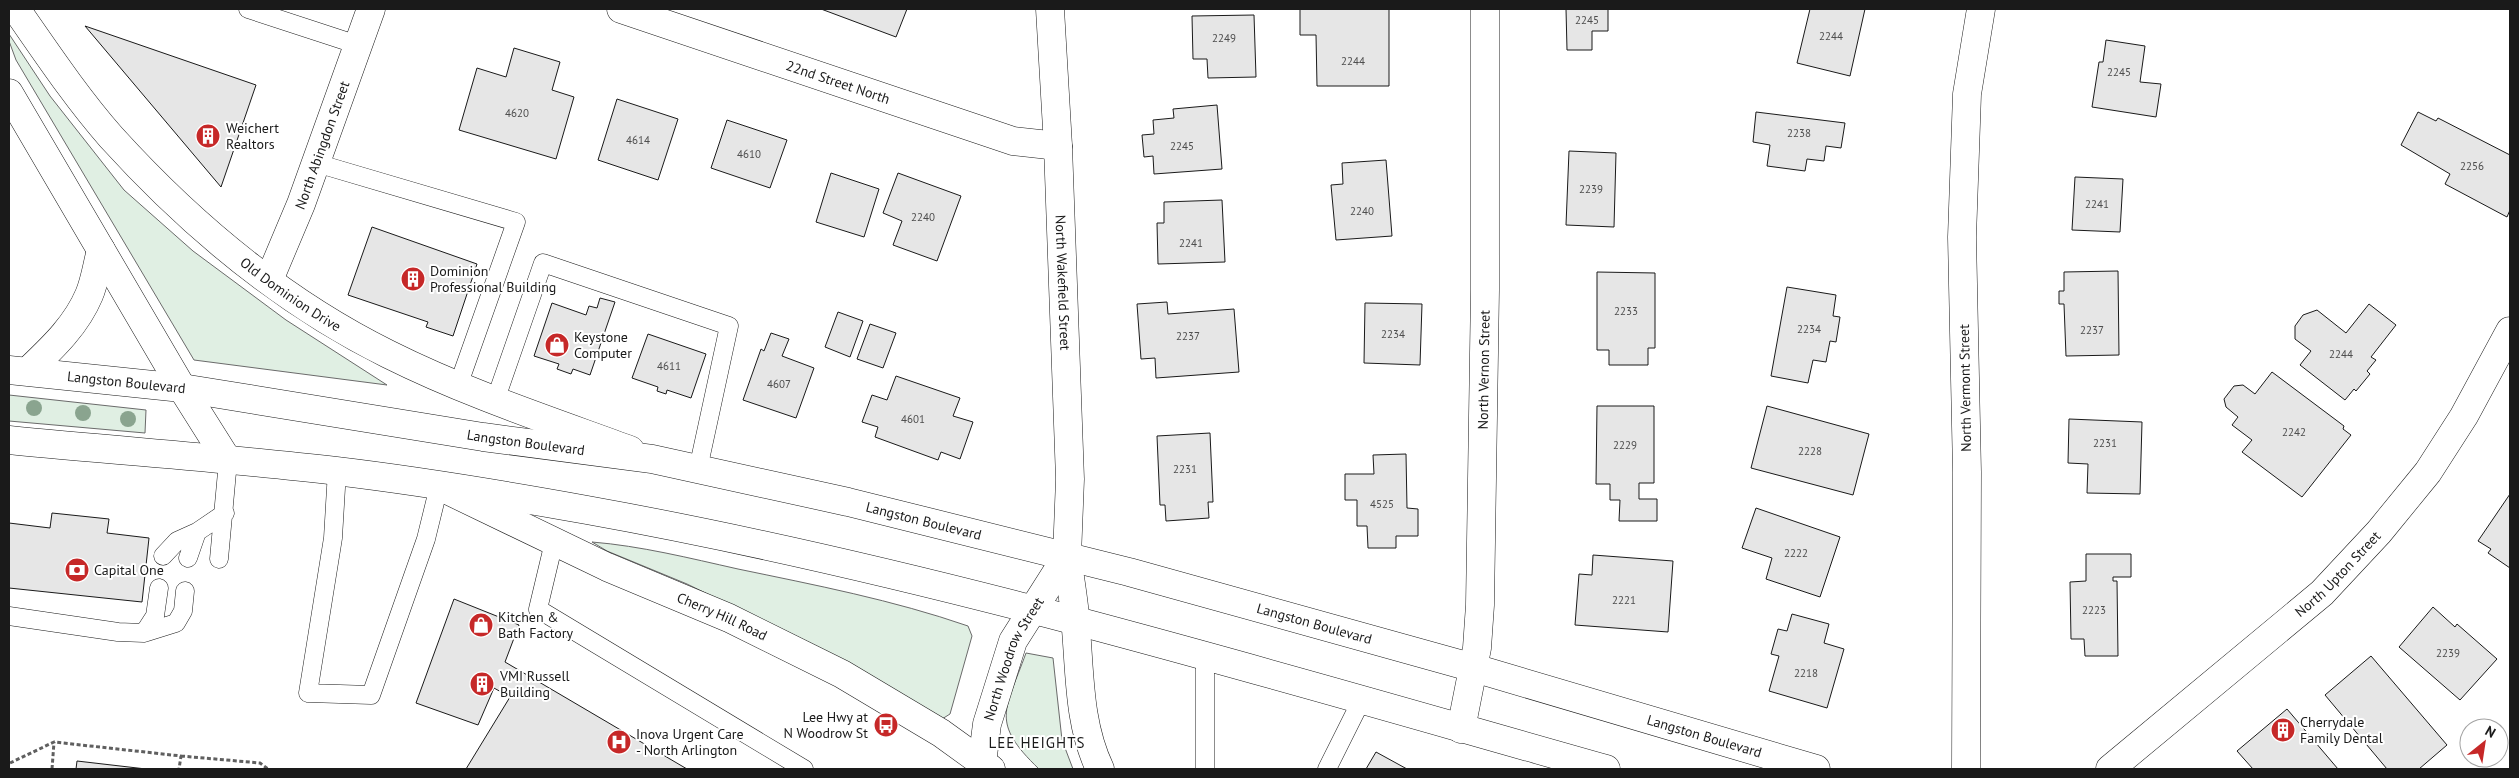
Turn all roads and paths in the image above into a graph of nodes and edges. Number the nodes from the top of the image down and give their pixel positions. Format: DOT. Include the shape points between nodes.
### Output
graph roads {
  1 [pos="16,9"];
  2 [pos="248,9"];
  3 [pos="371,9"];
  4 [pos="621,9"];
  5 [pos="1050,9"];
  6 [pos="1485,9"];
  7 [pos="1981,9"];
  8 [pos="358,45"];
  9 [pos="9,93"];
  10 [pos="16,120"];
  11 [pos="1058,146"];
  12 [pos="316,163"];
  13 [pos="101,250"];
  14 [pos="270,280"];
  15 [pos="2510,331"];
  16 [pos="18,370"];
  17 [pos="458,386"];
  18 [pos="182,388"];
  19 [pos="495,401"];
  20 [pos="9,440"];
  21 [pos="652,459"];
  22 [pos="228,461"];
  23 [pos="698,469"];
  24 [pos="337,471"];
  25 [pos="439,486"];
  26 [pos="225,513"];
  27 [pos="198,532"];
  28 [pos="554,542"];
  29 [pos="163,556"];
  30 [pos="1067,556"];
  31 [pos="188,558"];
  32 [pos="219,559"];
  33 [pos="159,588"];
  34 [pos="185,591"];
  35 [pos="1033,610"];
  36 [pos="9,616"];
  37 [pos="1076,621"];
  38 [pos="144,633"];
  39 [pos="1205,657"];
  40 [pos="1474,668"];
  41 [pos="1361,701"];
  42 [pos="1461,728"];
  43 [pos="54,742"];
  44 [pos="181,756"];
  45 [pos="10,764"];
  46 [pos="985,767"];
  47 [pos="52,769"];
  48 [pos="179,769"];
  49 [pos="268,769"];
  50 [pos="804,769"];
  51 [pos="1100,769"];
  52 [pos="1205,769"];
  53 [pos="1327,769"];
  54 [pos="1606,769"];
  55 [pos="1816,769"];
  56 [pos="1966,769"];
  57 [pos="2110,769"];
  1 -- 14 [label="main road, Old Dominion Drive" via="110,136 184,210"];
  2 -- 8 [label="lane"];
  3 -- 8 [label="main road, North Abingdon Street"];
  4 -- 11 [label="main road, 22nd Street North" via="1013,141"];
  5 -- 11 [label="main road, North Wakefield Street"];
  6 -- 40 [label="main road, North Vernon Street" via="1480,605"];
  7 -- 56 [label="main road, North Vermont Street" via="1967,94 1962,237 1967,472"];
  8 -- 12 [label="main road, North Abingdon Street"];
  9 -- 10 [label="main road"];
  10 -- 13 [label="main road"];
  11 -- 30 [label="main road, North Wakefield Street" via="1070,479"];
  12 -- 14 [label="main road, North Abingdon Street"];
  12 -- 17 [label="lane" via="516,222"];
  13 -- 16 [label="main road" via="89,295 81,310 63,336"];
  13 -- 18 [label="main road"];
  14 -- 17 [label="main road, Old Dominion Drive" via="354,336"];
  15 -- 57 [label="main road, North Upton Street" via="2464,416 2428,472 2373,539 2322,593"];
  16 -- 18 [label="main road, Langston Boulevard"];
  17 -- 19 [label="main road, Old Dominion Drive"];
  18 -- 21 [label="main road, Langston Boulevard" via="483,437"];
  18 -- 22 [label="main road"];
  19 -- 21 [label="main road, Old Dominion Drive"];
  19 -- 23 [label="lane" via="543,263 729,326"];
  20 -- 22 [label="main road"];
  21 -- 23 [label="main road, Langston Boulevard"];
  22 -- 24 [label="main road"];
  22 -- 26 [label="lane"];
  23 -- 30 [label="main road, Langston Boulevard"];
  24 -- 25 [label="main road"];
  24 -- 25 [label="lane" via="333,538 308,693 371,695 426,539"];
  25 -- 28 [label="main road, Cherry Hill Road"];
  25 -- 35 [label="main road" via="690,530"];
  26 -- 27 [label="lane"];
  26 -- 32 [label="lane"];
  27 -- 29 [label="lane" via="177,541"];
  27 -- 31 [label="lane"];
  28 -- 46 [label="main road, Cherry Hill Road" via="729,618 842,674 893,702"];
  28 -- 50 [label="lane" via="538,609"];
  30 -- 35 [label="main road, North Woodrow Street"];
  30 -- 37 [label="main road"];
  30 -- 40 [label="main road, Langston Boulevard"];
  33 -- 38 [label="lane" via="155,616"];
  34 -- 38 [label="lane" via="183,611 176,623"];
  35 -- 37 [label="main road"];
  35 -- 46 [label="main road, North Woodrow Street" via="1013,642 987,724"];
  36 -- 38 [label="lane"];
  37 -- 39 [label="main road"];
  37 -- 51 [label="main road" via="1082,708 1091,748"];
  39 -- 41 [label="main road"];
  39 -- 52 [label="lane"];
  40 -- 42 [label="main road, North Vernon Street"];
  40 -- 55 [label="main road, Langston Boulevard"];
  41 -- 42 [label="main road"];
  41 -- 53 [label="lane"];
  42 -- 54 [label="main road"];
  43 -- 44 [label="path"];
  43 -- 45 [label="path"];
  43 -- 47 [label="path"];
  44 -- 48 [label="path"];
  44 -- 49 [label="path" via="260,764"];
}
